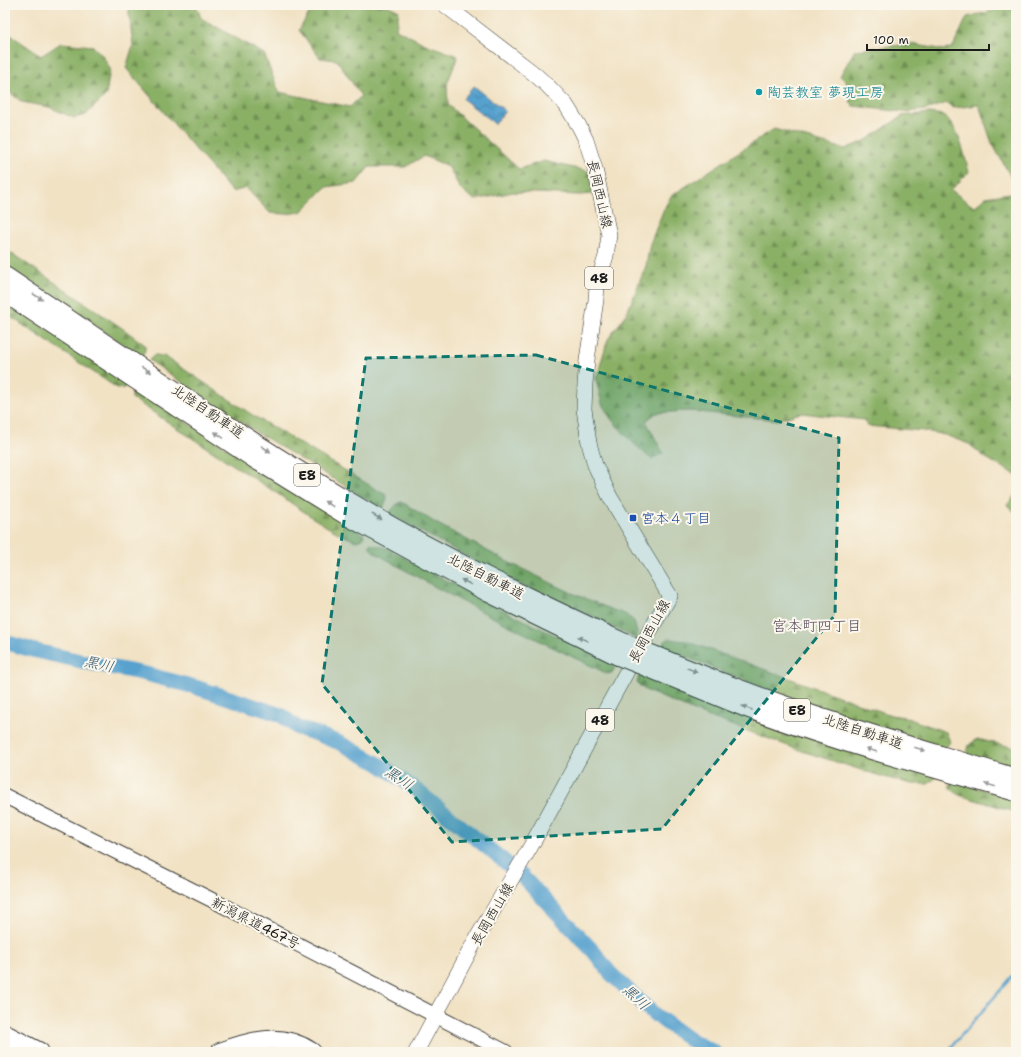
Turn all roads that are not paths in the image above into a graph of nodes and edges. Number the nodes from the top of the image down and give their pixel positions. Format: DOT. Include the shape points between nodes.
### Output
graph roads {
  1 [pos="445,5"];
  2 [pos="5,276"];
  3 [pos="5,293"];
  4 [pos="622,650"];
  5 [pos="967,770"];
  6 [pos="1016,778"];
  7 [pos="1016,792"];
  8 [pos="5,796"];
  9 [pos="436,1016"];
  10 [pos="5,1034"];
  11 [pos="5,1049"];
  12 [pos="10,1052"];
  13 [pos="40,1052"];
  14 [pos="220,1052"];
  15 [pos="256,1052"];
  16 [pos="288,1052"];
  17 [pos="312,1052"];
  18 [pos="416,1052"];
  19 [pos="506,1052"];
  1 -- 9 [label="main road, 長岡西山線 / 48" via="547,85 566,105 586,140 609,235 597,285 587,360 584,409 589,443 595,465 610,497 670,596 505,893 475,941"];
  2 -- 4 [label="highway, 北陸自動車道 / E8, one-way" via="243,435 352,503"];
  4 -- 3 [label="highway, 北陸自動車道 / E8, one-way" via="529,614 349,517 246,454"];
  4 -- 5 [label="highway, 北陸自動車道 / E8, bridge" via="653,662 750,709 891,756 938,762"];
  5 -- 6 [label="highway, 北陸自動車道 / E8"];
  7 -- 5 [label="highway, 北陸自動車道 / E8, one-way"];
  8 -- 9 [label="main road, 新潟県道467号"];
  9 -- 18 [label="main road, 長岡西山線 / 48"];
  9 -- 19 [label="main road, 新潟県道467号"];
  10 -- 13 [label="highway"];
  11 -- 12 [label="highway"];
  14 -- 17 [label="highway" via="257,1040 280,1039 304,1046"];
  15 -- 16 [label="highway" via="279,1049"];
}
